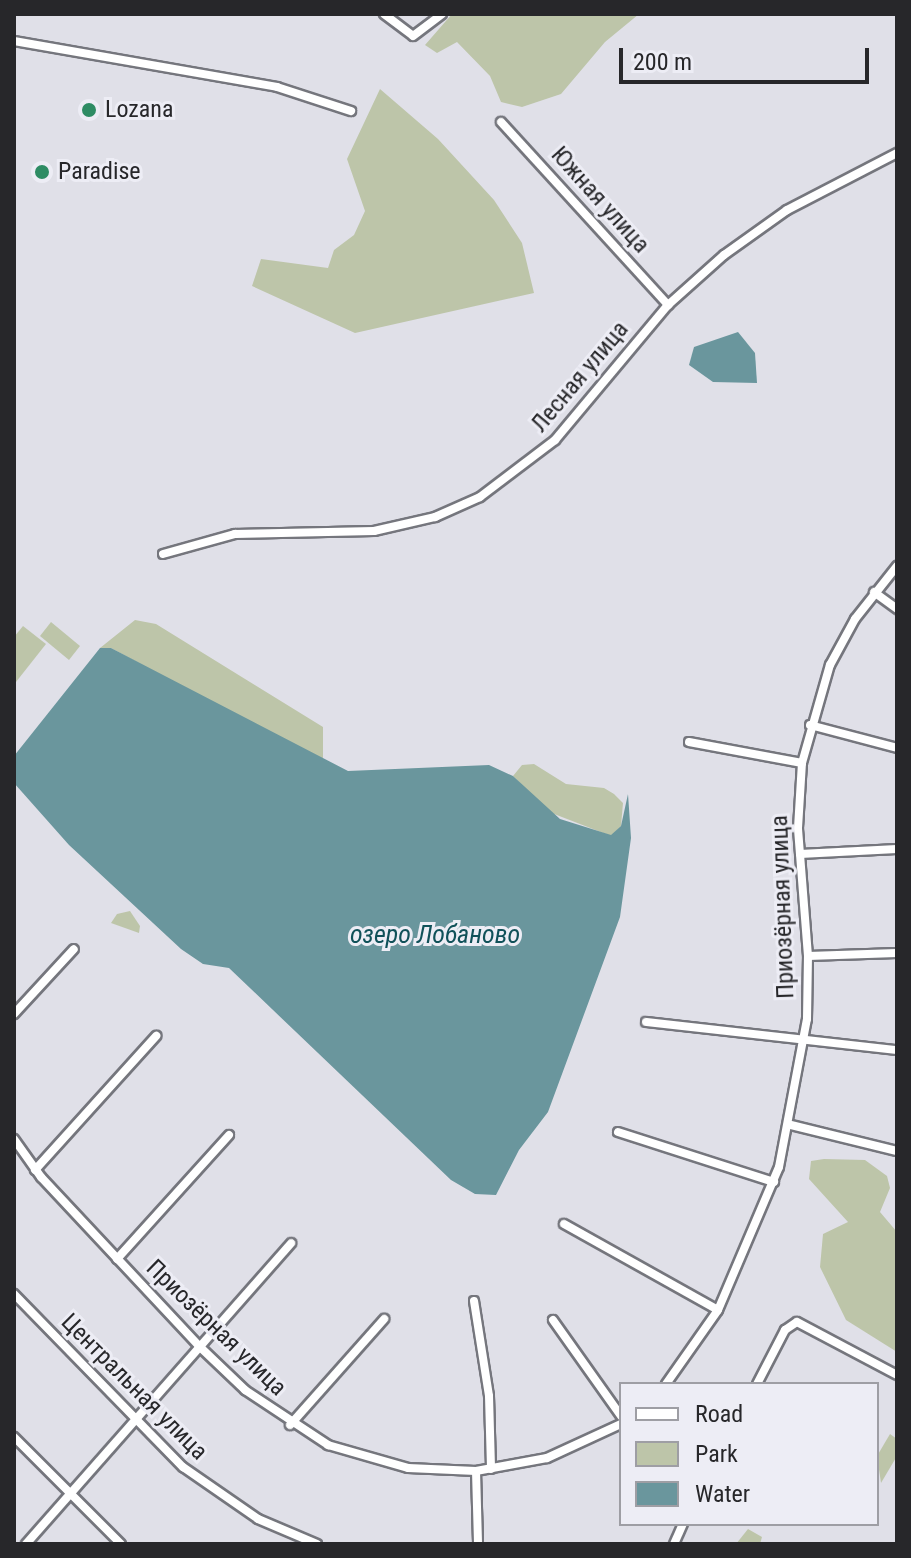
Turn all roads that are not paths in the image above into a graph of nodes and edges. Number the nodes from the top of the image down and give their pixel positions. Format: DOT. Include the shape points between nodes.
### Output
graph roads {
  1 [pos="384,14"];
  2 [pos="442,14"];
  3 [pos="14,41"];
  4 [pos="351,111"];
  5 [pos="501,122"];
  6 [pos="897,149"];
  7 [pos="668,305"];
  8 [pos="163,554"];
  9 [pos="897,566"];
  10 [pos="874,592"];
  11 [pos="897,609"];
  12 [pos="810,725"];
  13 [pos="689,742"];
  14 [pos="897,748"];
  15 [pos="802,763"];
  16 [pos="897,849"];
  17 [pos="800,854"];
  18 [pos="74,949"];
  19 [pos="897,953"];
  20 [pos="808,956"];
  21 [pos="14,1014"];
  22 [pos="646,1022"];
  23 [pos="156,1036"];
  24 [pos="804,1040"];
  25 [pos="897,1050"];
  26 [pos="791,1125"];
  27 [pos="618,1132"];
  28 [pos="229,1135"];
  29 [pos="14,1139"];
  30 [pos="897,1151"];
  31 [pos="35,1170"];
  32 [pos="774,1182"];
  33 [pos="564,1224"];
  34 [pos="291,1243"];
  35 [pos="117,1259"];
  36 [pos="14,1294"];
  37 [pos="474,1301"];
  38 [pos="718,1310"];
  39 [pos="384,1319"];
  40 [pos="553,1320"];
  41 [pos="199,1346"];
  42 [pos="897,1375"];
  43 [pos="667,1382"];
  44 [pos="758,1382"];
  45 [pos="619,1413"];
  46 [pos="135,1420"];
  47 [pos="290,1425"];
  48 [pos="619,1425"];
  49 [pos="14,1437"];
  50 [pos="491,1469"];
  51 [pos="476,1471"];
  52 [pos="69,1495"];
  53 [pos="306,1542"];
  54 [pos="26,1544"];
  55 [pos="121,1544"];
  56 [pos="317,1544"];
  57 [pos="478,1544"];
  1 -- 2 [label="street" via="413,36"];
  3 -- 4 [label="street" via="277,87"];
  5 -- 7 [label="street, Южная улица"];
  6 -- 7 [label="street, Лесная улица" via="787,210 724,255"];
  7 -- 8 [label="street, Лесная улица" via="555,440 480,497 435,517 374,531 235,534"];
  9 -- 10 [label="street, Приозёрная улица"];
  10 -- 11 [label="street"];
  10 -- 12 [label="street, Приозёрная улица" via="830,665"];
  12 -- 14 [label="street"];
  12 -- 15 [label="street, Приозёрная улица"];
  13 -- 15 [label="street"];
  15 -- 17 [label="street, Приозёрная улица"];
  16 -- 17 [label="street"];
  17 -- 20 [label="street, Приозёрная улица"];
  18 -- 21 [label="street"];
  19 -- 20 [label="street"];
  20 -- 24 [label="street, Приозёрная улица"];
  22 -- 24 [label="street"];
  23 -- 31 [label="street"];
  24 -- 25 [label="street"];
  24 -- 26 [label="street, Приозёрная улица"];
  26 -- 30 [label="street"];
  26 -- 32 [label="street, Приозёрная улица"];
  27 -- 32 [label="street"];
  28 -- 35 [label="street"];
  29 -- 31 [label="street, Приозёрная улица"];
  31 -- 35 [label="street, Приозёрная улица"];
  32 -- 38 [label="street, Приозёрная улица"];
  33 -- 38 [label="street"];
  34 -- 41 [label="street"];
  35 -- 41 [label="street, Приозёрная улица"];
  36 -- 46 [label="street, Центральная улица"];
  37 -- 50 [label="street" via="489,1396"];
  38 -- 43 [label="street, Приозёрная улица"];
  39 -- 47 [label="street"];
  40 -- 45 [label="street"];
  41 -- 46 [label="street"];
  41 -- 47 [label="street, Приозёрная улица"];
  42 -- 44 [label="street" via="797,1322 785,1330"];
  46 -- 52 [label="street"];
  46 -- 53 [label="street, Центральная улица" via="223,1497"];
  47 -- 51 [label="street, Приозёрная улица" via="336,1449 376,1461"];
  48 -- 50 [label="street, Приозёрная улица" via="547,1458"];
  49 -- 52 [label="street"];
  50 -- 51 [label="street, Приозёрная улица"];
  51 -- 57 [label="street"];
  52 -- 54 [label="street"];
  52 -- 55 [label="street"];
  53 -- 56 [label="street, Центральная улица"];
}
